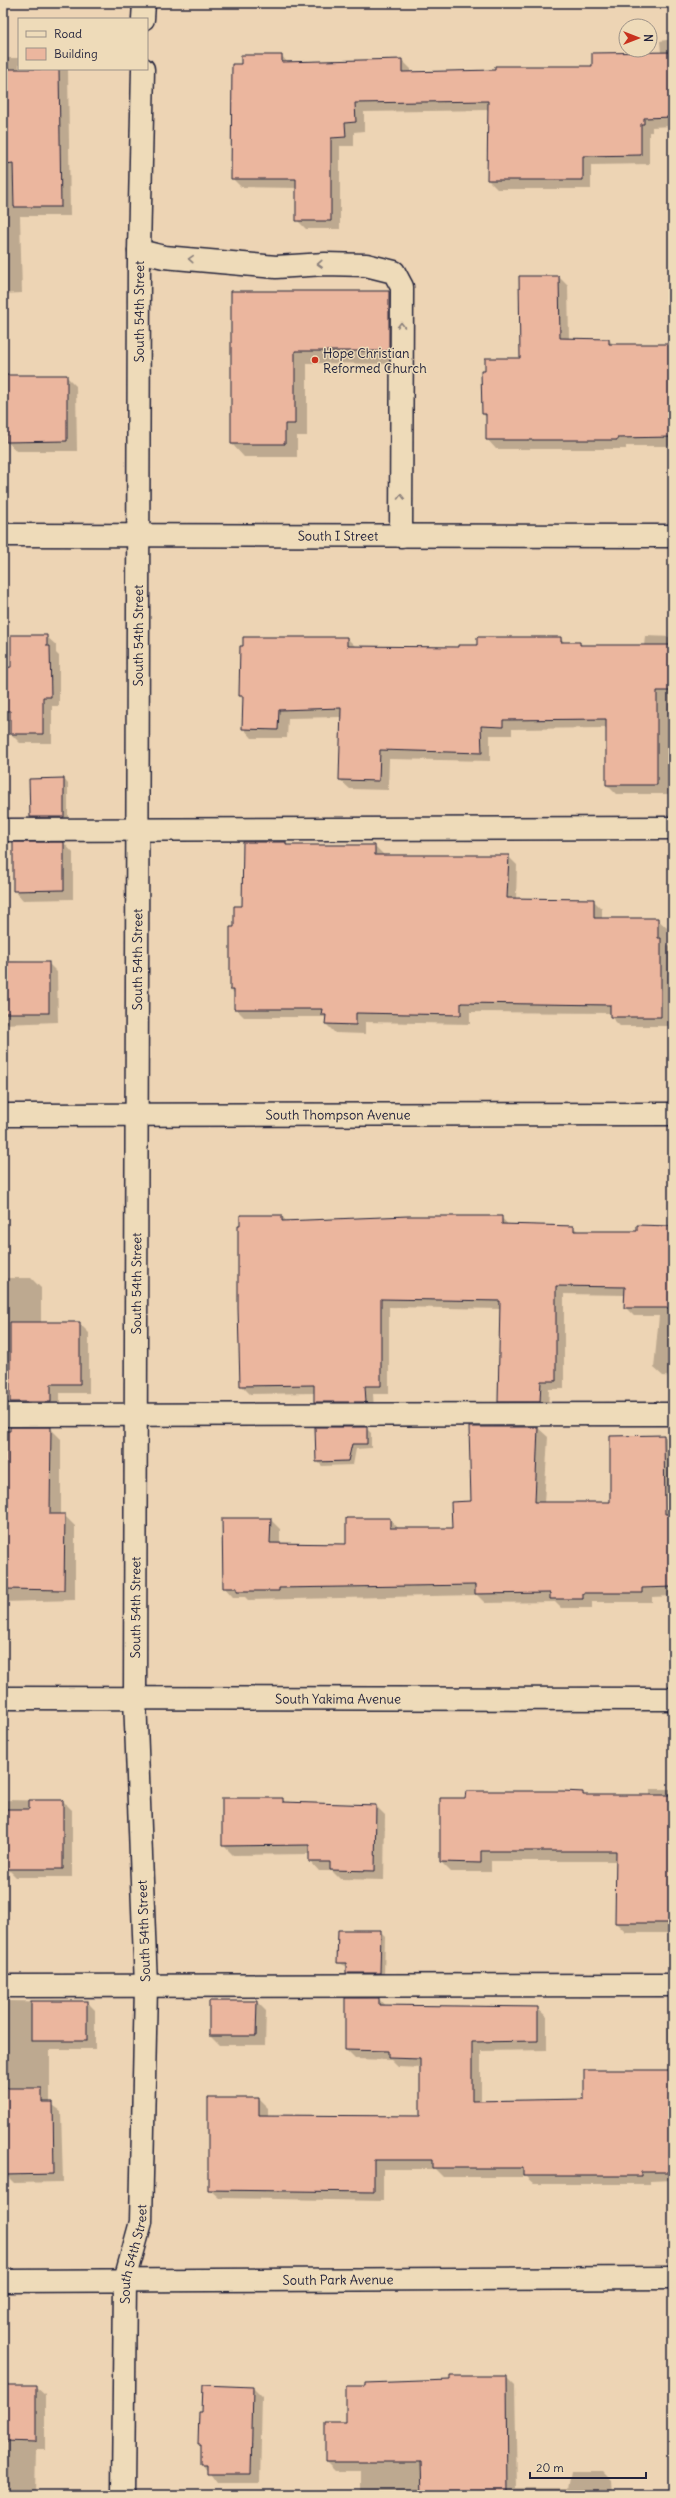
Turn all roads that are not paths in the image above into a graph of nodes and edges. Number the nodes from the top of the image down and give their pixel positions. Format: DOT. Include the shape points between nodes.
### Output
graph roads {
  1 [pos="144,3"];
  2 [pos="144,18"];
  3 [pos="143,70"];
  4 [pos="139,251"];
  5 [pos="3,535"];
  6 [pos="139,536"];
  7 [pos="401,536"];
  8 [pos="673,536"];
  9 [pos="137,828"];
  10 [pos="673,828"];
  11 [pos="3,830"];
  12 [pos="673,1114"];
  13 [pos="3,1115"];
  14 [pos="137,1115"];
  15 [pos="673,1414"];
  16 [pos="3,1415"];
  17 [pos="136,1415"];
  18 [pos="3,1698"];
  19 [pos="136,1698"];
  20 [pos="673,1698"];
  21 [pos="673,1985"];
  22 [pos="3,1986"];
  23 [pos="146,1986"];
  24 [pos="673,2278"];
  25 [pos="125,2280"];
  26 [pos="3,2281"];
  27 [pos="123,2495"];
  1 -- 2 [label="street"];
  3 -- 4 [label="street, South 54th Street"];
  4 -- 6 [label="street, South 54th Street"];
  7 -- 4 [label="street, one-way" via="402,287 394,272 366,265 276,267 164,257"];
  5 -- 6 [label="street, South I Street"];
  6 -- 7 [label="street, South I Street"];
  6 -- 9 [label="street, South 54th Street"];
  7 -- 8 [label="street, South I Street"];
  9 -- 10 [label="street"];
  9 -- 11 [label="street"];
  9 -- 14 [label="street, South 54th Street"];
  12 -- 14 [label="street, South Thompson Avenue"];
  13 -- 14 [label="street, South Thompson Avenue"];
  14 -- 17 [label="street, South 54th Street"];
  15 -- 17 [label="street"];
  16 -- 17 [label="street"];
  17 -- 19 [label="street, South 54th Street"];
  18 -- 19 [label="street, South Yakima Avenue"];
  19 -- 20 [label="street, South Yakima Avenue"];
  19 -- 23 [label="street, South 54th Street"];
  21 -- 23 [label="street"];
  22 -- 23 [label="street"];
  23 -- 25 [label="street, South 54th Street" via="141,2222"];
  24 -- 25 [label="street, South Park Avenue"];
  25 -- 26 [label="street, South Park Avenue"];
  25 -- 27 [label="street, South 54th Street"];
}
